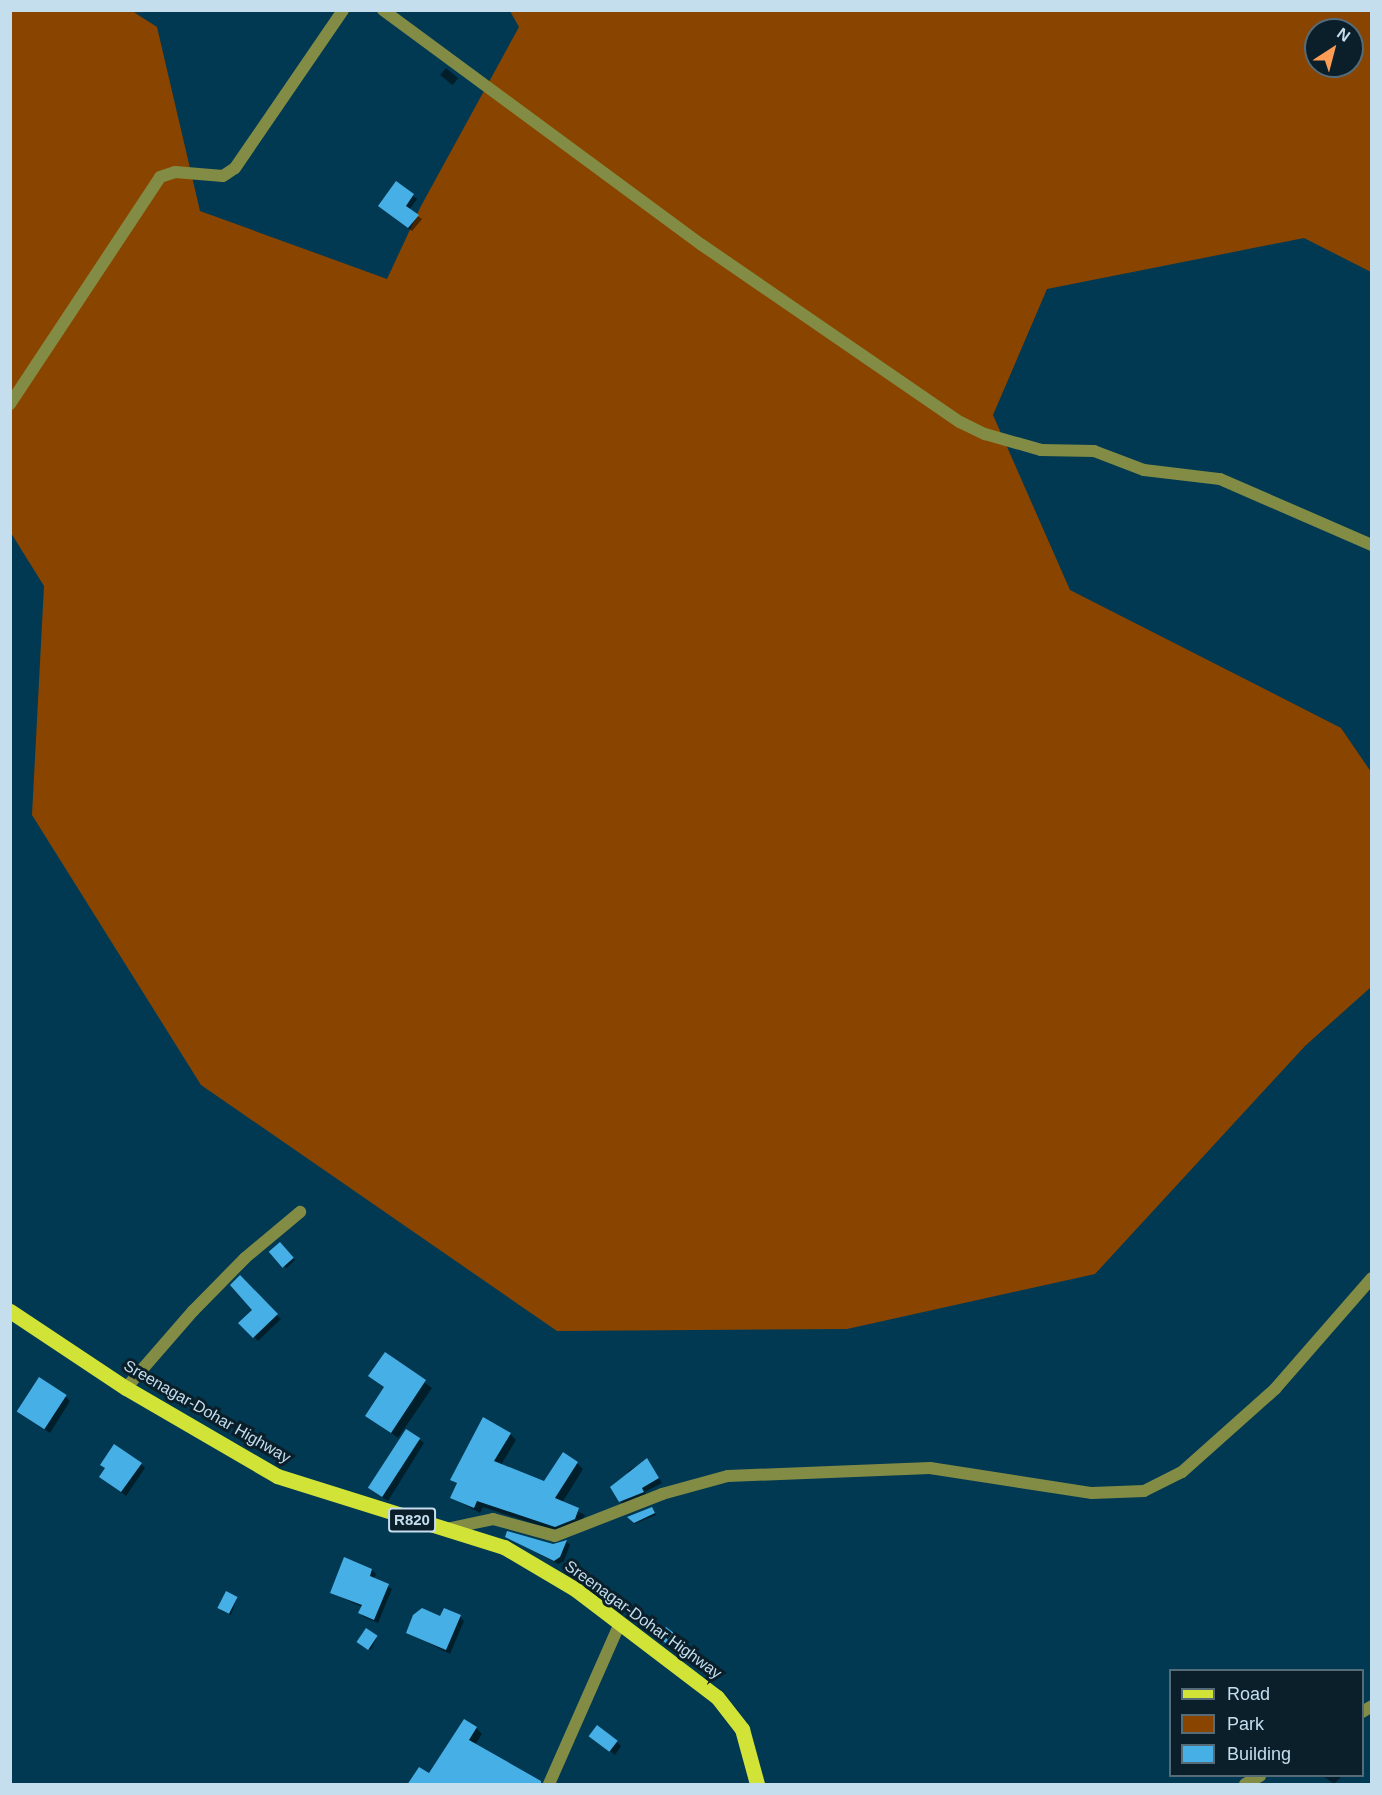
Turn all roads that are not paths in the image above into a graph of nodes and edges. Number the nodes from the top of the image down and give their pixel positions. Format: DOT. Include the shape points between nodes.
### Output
graph roads {
  1 [pos="343,10"];
  2 [pos="382,10"];
  3 [pos="10,404"];
  4 [pos="1371,545"];
  5 [pos="300,1212"];
  6 [pos="1371,1278"];
  7 [pos="10,1311"];
  8 [pos="126,1388"];
  9 [pos="442,1530"];
  10 [pos="619,1625"];
  11 [pos="1258,1777"];
  12 [pos="549,1785"];
  13 [pos="757,1785"];
  14 [pos="1245,1785"];
  1 -- 3 [label="street" via="235,168 223,176 175,172 160,177"];
  2 -- 4 [label="street" via="702,245 960,422 985,434 1041,450 1094,451 1144,470 1220,479"];
  5 -- 8 [label="street" via="245,1258"];
  6 -- 9 [label="street" via="1275,1389 1182,1472 1144,1491 1092,1492 930,1468 728,1476 662,1494 555,1536 493,1519"];
  7 -- 8 [label="main road, Sreenagar-Dohar Highway / R820"];
  8 -- 9 [label="main road, Sreenagar-Dohar Highway / R820" via="277,1476"];
  9 -- 10 [label="main road, Sreenagar-Dohar Highway / R820" via="504,1547 575,1589"];
  10 -- 12 [label="street"];
  10 -- 13 [label="main road, Sreenagar-Dohar Highway / R820" via="717,1697 742,1729"];
  11 -- 14 [label="street"];
}
